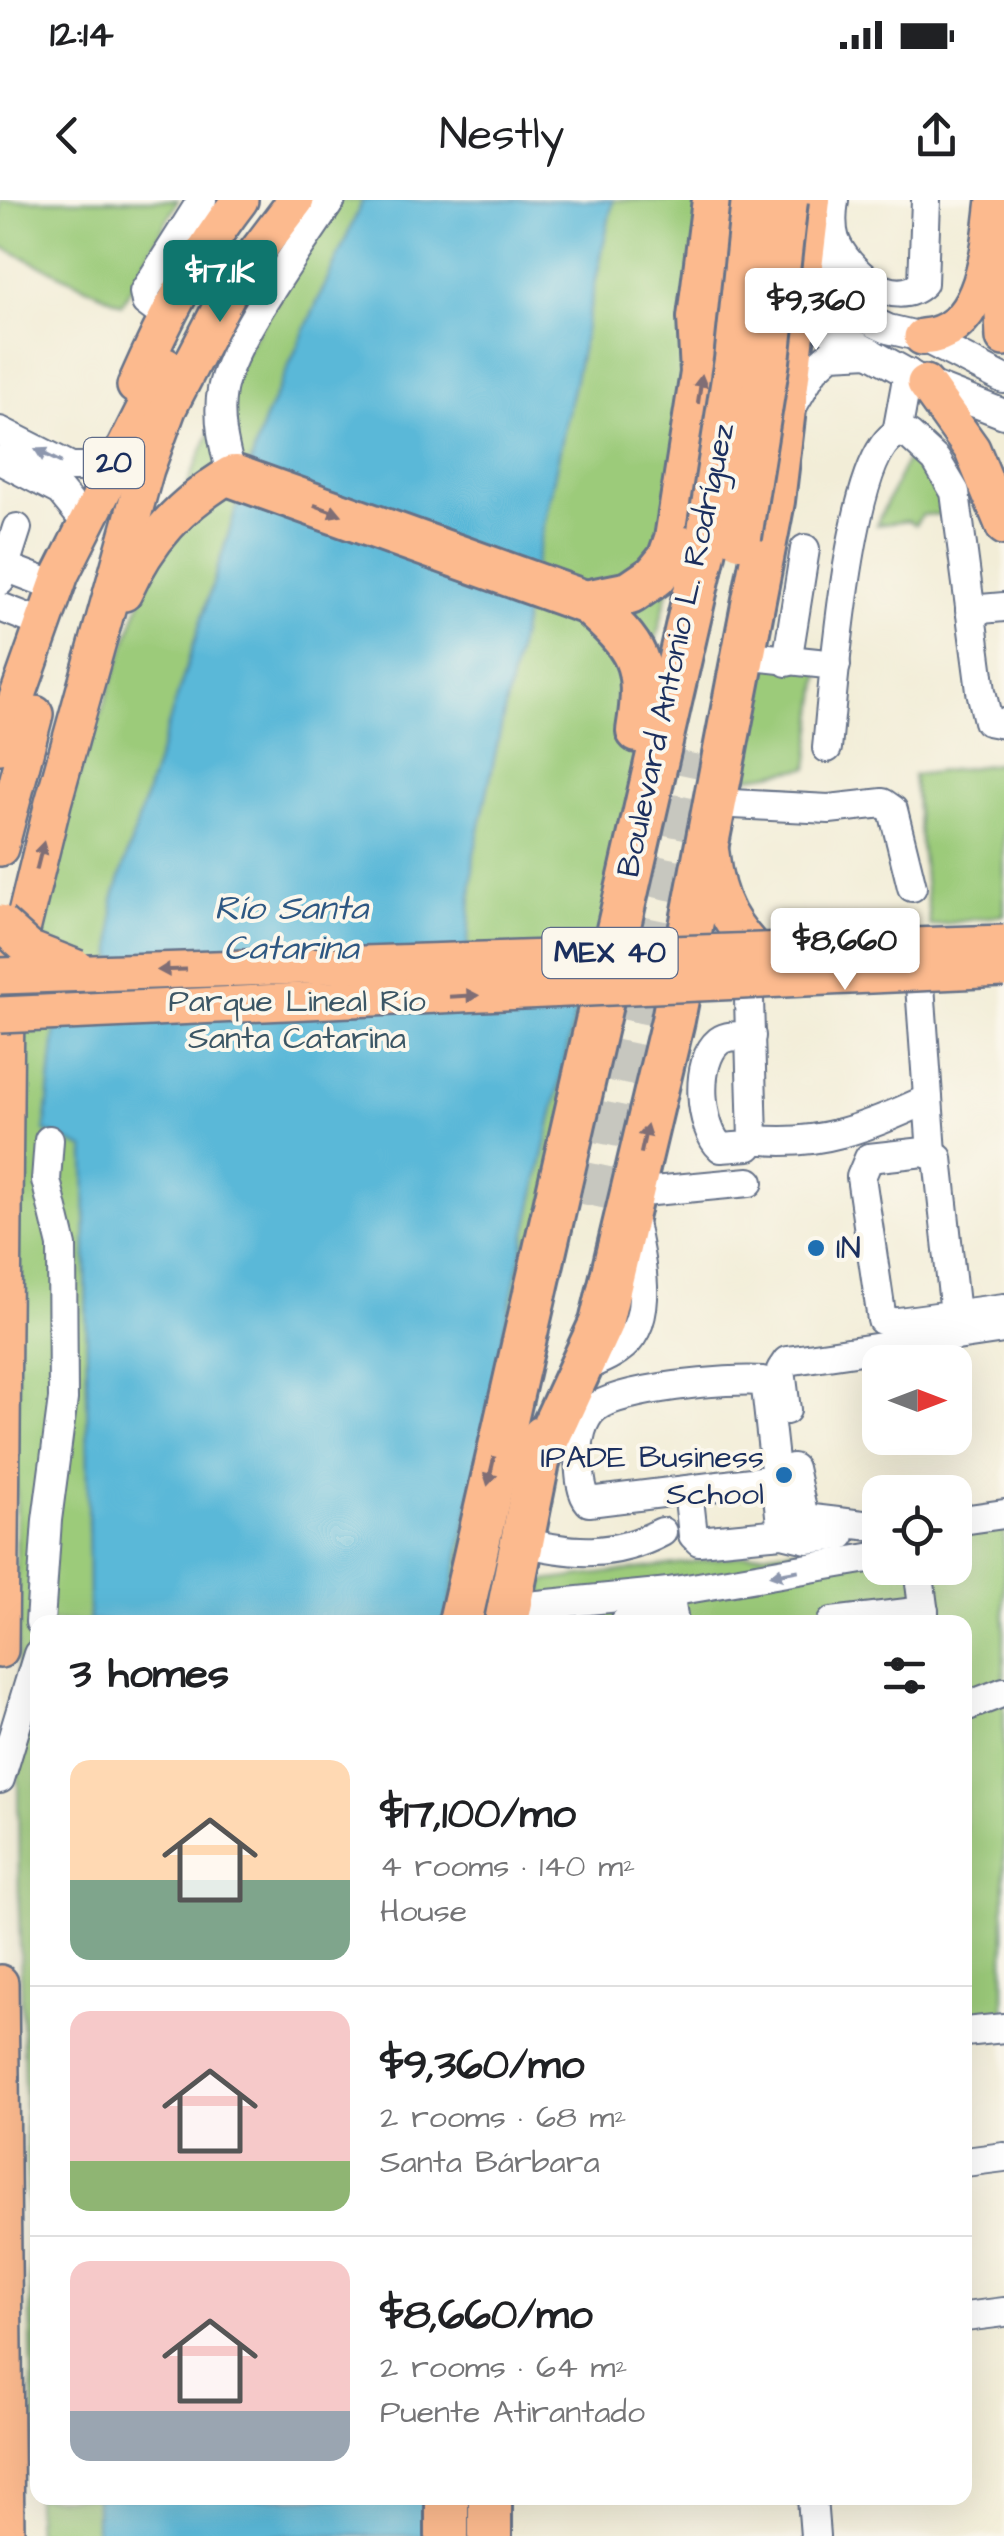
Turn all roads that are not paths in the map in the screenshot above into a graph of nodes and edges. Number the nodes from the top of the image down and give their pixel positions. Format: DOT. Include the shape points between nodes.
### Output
graph roads {
  1 [pos="202,200"];
  2 [pos="240,200"];
  3 [pos="269,200"];
  4 [pos="296,200"];
  5 [pos="310,200"];
  6 [pos="331,200"];
  7 [pos="714,200"];
  8 [pos="723,200"];
  9 [pos="753,200"];
  10 [pos="926,200"];
  11 [pos="996,200"];
  12 [pos="809,206"];
  13 [pos="798,300"];
  14 [pos="166,317"];
  15 [pos="699,318"];
  16 [pos="1004,338"];
  17 [pos="895,340"];
  18 [pos="916,378"];
  19 [pos="1004,379"];
  20 [pos="1004,414"];
  21 [pos="785,422"];
  22 [pos="0,431"];
  23 [pos="897,433"];
  24 [pos="0,460"];
  25 [pos="100,466"];
  26 [pos="146,469"];
  27 [pos="234,475"];
  28 [pos="77,512"];
  29 [pos="1004,527"];
  30 [pos="17,528"];
  31 [pos="724,534"];
  32 [pos="806,549"];
  33 [pos="135,568"];
  34 [pos="2,571"];
  35 [pos="67,578"];
  36 [pos="586,602"];
  37 [pos="1004,607"];
  38 [pos="0,608"];
  39 [pos="970,610"];
  40 [pos="688,616"];
  41 [pos="40,623"];
  42 [pos="742,656"];
  43 [pos="786,662"];
  44 [pos="836,665"];
  45 [pos="83,690"];
  46 [pos="1004,724"];
  47 [pos="0,746"];
  48 [pos="827,748"];
  49 [pos="695,754"];
  50 [pos="712,819"];
  51 [pos="0,848"];
  52 [pos="912,887"];
  53 [pos="624,888"];
  54 [pos="0,922"];
  55 [pos="1004,942"];
  56 [pos="1004,954"];
  57 [pos="918,957"];
  58 [pos="758,964"];
  59 [pos="684,967"];
  60 [pos="1004,969"];
  61 [pos="87,973"];
  62 [pos="0,976"];
  63 [pos="623,996"];
  64 [pos="87,1011"];
  65 [pos="0,1015"];
  66 [pos="672,1020"];
  67 [pos="751,1036"];
  68 [pos="0,1040"];
  69 [pos="928,1099"];
  70 [pos="49,1140"];
  71 [pos="754,1140"];
  72 [pos="932,1154"];
  73 [pos="749,1182"];
  74 [pos="621,1202"];
  75 [pos="1004,1308"];
  76 [pos="955,1314"];
  77 [pos="1004,1330"];
  78 [pos="513,1376"];
  79 [pos="537,1462"];
  80 [pos="776,1479"];
  81 [pos="688,1490"];
  82 [pos="1004,1514"];
  83 [pos="972,1519"];
  84 [pos="862,1526"];
  85 [pos="862,1531"];
  86 [pos="662,1532"];
  87 [pos="782,1533"];
  88 [pos="519,1542"];
  89 [pos="862,1561"];
  90 [pos="920,1585"];
  91 [pos="671,1610"];
  92 [pos="40,1615"];
  93 [pos="462,1615"];
  94 [pos="507,1615"];
  95 [pos="925,1615"];
  96 [pos="0,1650"];
  97 [pos="30,1680"];
  98 [pos="1004,1692"];
  99 [pos="972,1706"];
  100 [pos="972,1706"];
  101 [pos="1004,1718"];
  102 [pos="0,1779"];
  103 [pos="0,1983"];
  104 [pos="1004,2028"];
  105 [pos="972,2031"];
  106 [pos="1004,2158"];
  107 [pos="972,2161"];
  108 [pos="1004,2312"];
  109 [pos="972,2316"];
  110 [pos="446,2505"];
  111 [pos="490,2505"];
  112 [pos="813,2505"];
  113 [pos="6,2536"];
  114 [pos="447,2536"];
  115 [pos="490,2536"];
  116 [pos="816,2536"];
  1 -- 14 [label="street" via="144,292 146,302"];
  2 -- 14 [label="main road"];
  3 -- 35 [label="main road, 20" via="219,268 123,444"];
  4 -- 26 [label="main road, 20" via="234,282 168,409"];
  5 -- 33 [label="main road" via="238,320 184,430"];
  6 -- 27 [label="street" via="226,374 221,436"];
  7 -- 15 [label="highway"];
  8 -- 13 [label="street" via="733,235"];
  9 -- 31 [label="highway, Boulevard Antonio L. Rodríguez / MEX 40, bridge"];
  10 -- 12 [label="street" via="922,283 914,290 888,291 867,282"];
  11 -- 16 [label="main road"];
  11 -- 17 [label="main road" via="968,310 950,329"];
  12 -- 13 [label="highway"];
  12 -- 17 [label="street" via="819,260 838,289"];
  12 -- 31 [label="highway, Boulevard Antonio L. Rodríguez / MEX 40, bridge"];
  13 -- 15 [label="street" via="721,297"];
  13 -- 17 [label="street"];
  13 -- 21 [label="highway"];
  14 -- 25 [label="main road"];
  36 -- 15 [label="highway, one-way" via="630,593 669,559 683,510 702,373"];
  17 -- 18 [label="street"];
  17 -- 19 [label="street"];
  17 -- 21 [label="street" via="822,360"];
  18 -- 20 [label="street"];
  18 -- 23 [label="street"];
  18 -- 29 [label="main road" via="972,450"];
  21 -- 42 [label="highway"];
  25 -- 22 [label="street, one-way" via="71,467"];
  23 -- 39 [label="street" via="936,460 955,492"];
  23 -- 44 [label="street" via="880,450 857,517"];
  24 -- 28 [label="street" via="60,492"];
  25 -- 28 [label="main road"];
  26 -- 35 [label="main road"];
  26 -- 45 [label="main road, 20"];
  27 -- 33 [label="main road" via="178,511"];
  27 -- 36 [label="highway, one-way"];
  28 -- 35 [label="main road"];
  30 -- 34 [label="street"];
  31 -- 40 [label="highway, Boulevard Antonio L. Rodríguez / MEX 40"];
  31 -- 49 [label="highway, Boulevard Antonio L. Rodríguez / MEX 40"];
  32 -- 43 [label="street"];
  33 -- 45 [label="main road"];
  34 -- 35 [label="street"];
  35 -- 41 [label="main road, 20"];
  35 -- 51 [label="main road"];
  36 -- 53 [label="highway" via="630,643 644,680 620,832"];
  37 -- 39 [label="street"];
  38 -- 41 [label="street"];
  39 -- 46 [label="street" via="988,720"];
  40 -- 53 [label="highway, Boulevard Antonio L. Rodríguez / MEX 40"];
  40 -- 59 [label="highway" via="674,742 642,902 650,937"];
  41 -- 47 [label="main road, 20"];
  42 -- 43 [label="street"];
  42 -- 50 [label="highway"];
  43 -- 44 [label="street"];
  44 -- 48 [label="street"];
  96 -- 45 [label="main road, 20, one-way" via="6,996"];
  50 -- 52 [label="street" via="883,803 893,810"];
  50 -- 58 [label="main road" via="717,896"];
  50 -- 59 [label="highway"];
  53 -- 78 [label="highway, Boulevard Antonio L. Rodríguez / MEX 40"];
  54 -- 61 [label="main road, bridge" via="29,950"];
  55 -- 61 [label="main road, one-way, bridge"];
  56 -- 57 [label="main road"];
  57 -- 58 [label="main road"];
  57 -- 69 [label="street"];
  58 -- 59 [label="main road"];
  58 -- 67 [label="street"];
  59 -- 63 [label="highway" via="654,972"];
  59 -- 66 [label="highway"];
  64 -- 60 [label="main road, one-way, bridge"];
  61 -- 62 [label="main road, bridge"];
  63 -- 66 [label="highway" via="657,992"];
  63 -- 78 [label="highway" via="550,1302 528,1360"];
  64 -- 65 [label="main road, bridge"];
  64 -- 68 [label="main road, bridge"];
  74 -- 66 [label="highway, one-way"];
  67 -- 71 [label="street"];
  67 -- 71 [label="street" via="716,1044 704,1079 704,1109 721,1148"];
  69 -- 71 [label="street" via="822,1139"];
  69 -- 72 [label="street"];
  70 -- 92 [label="street" via="46,1180 62,1246 63,1398"];
  72 -- 76 [label="street" via="940,1168"];
  72 -- 76 [label="street" via="864,1162 866,1212 882,1320"];
  73 -- 74 [label="street"];
  74 -- 79 [label="highway"];
  74 -- 79 [label="highway" via="601,1324"];
  75 -- 76 [label="street"];
  77 -- 84 [label="street" via="782,1364 804,1518"];
  78 -- 93 [label="highway, Boulevard Antonio L. Rodríguez / MEX 40, one-way"];
  79 -- 88 [label="highway"];
  80 -- 81 [label="street"];
  80 -- 81 [label="street" via="766,1388 754,1380 607,1400 585,1420 578,1453 589,1502"];
  80 -- 87 [label="street"];
  81 -- 87 [label="street" via="699,1542"];
  82 -- 83 [label="street"];
  85 -- 87 [label="street" via="807,1539"];
  86 -- 88 [label="street" via="623,1548 572,1554"];
  88 -- 94 [label="highway"];
  89 -- 91 [label="street, one-way"];
  90 -- 95 [label="street"];
  91 -- 94 [label="street"];
  97 -- 102 [label="street"];
  98 -- 99 [label="street"];
  100 -- 101 [label="street"];
  103 -- 113 [label="main road"];
  104 -- 105 [label="street"];
  106 -- 107 [label="street"];
  108 -- 109 [label="street"];
  110 -- 114 [label="highway"];
  111 -- 115 [label="highway"];
  112 -- 116 [label="street"];
}
